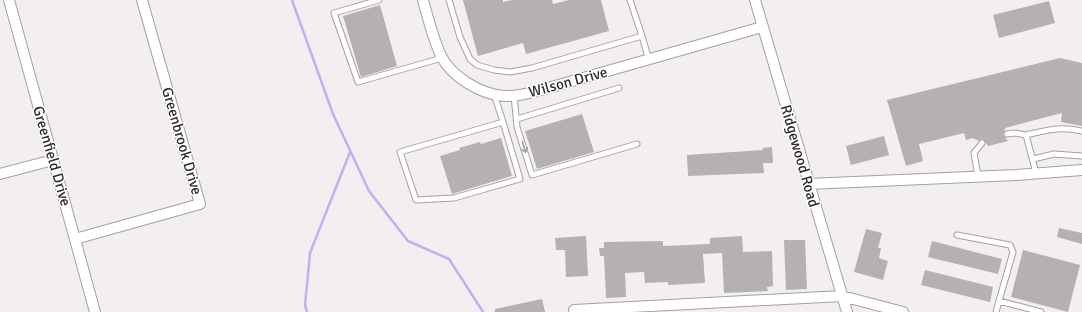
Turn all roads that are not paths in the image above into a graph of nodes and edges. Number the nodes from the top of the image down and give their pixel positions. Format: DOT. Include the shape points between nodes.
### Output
graph roads {
  1 [pos="9,0"];
  2 [pos="142,0"];
  3 [pos="380,0"];
  4 [pos="423,0"];
  5 [pos="449,0"];
  6 [pos="630,0"];
  7 [pos="755,0"];
  8 [pos="762,27"];
  9 [pos="642,36"];
  10 [pos="442,58"];
  11 [pos="648,60"];
  12 [pos="619,88"];
  13 [pos="494,94"];
  14 [pos="514,95"];
  15 [pos="517,119"];
  16 [pos="503,122"];
  17 [pos="1082,131"];
  18 [pos="1007,134"];
  19 [pos="1026,135"];
  20 [pos="982,143"];
  21 [pos="636,144"];
  22 [pos="1082,156"];
  23 [pos="53,160"];
  24 [pos="1034,160"];
  25 [pos="1082,170"];
  26 [pos="1036,173"];
  27 [pos="0,174"];
  28 [pos="978,176"];
  29 [pos="808,184"];
  30 [pos="957,234"];
  31 [pos="75,239"];
  32 [pos="842,296"];
  33 [pos="999,301"];
  34 [pos="574,310"];
  35 [pos="95,312"];
  36 [pos="846,312"];
  37 [pos="903,312"];
  38 [pos="996,312"];
  39 [pos="1041,312"];
  1 -- 23 [label="street, Greenfield Drive"];
  2 -- 31 [label="street, Greenbrook Drive" via="200,204"];
  3 -- 10 [label="lane" via="334,13 358,82"];
  4 -- 10 [label="street, Wilson Drive"];
  5 -- 9 [label="lane" via="460,37 470,59 477,65 494,70 510,72 532,68"];
  6 -- 9 [label="lane"];
  7 -- 8 [label="street, Ridgewood Road"];
  8 -- 11 [label="street, Wilson Drive"];
  8 -- 29 [label="street, Ridgewood Road"];
  9 -- 11 [label="lane"];
  10 -- 13 [label="street, Wilson Drive" via="470,85"];
  11 -- 14 [label="street, Wilson Drive"];
  12 -- 15 [label="lane"];
  13 -- 14 [label="street, Wilson Drive"];
  13 -- 16 [label="lane"];
  14 -- 15 [label="lane"];
  15 -- 21 [label="lane, one-way" via="517,127 532,175"];
  16 -- 16 [label="lane" via="400,152 416,200 454,198 520,179"];
  17 -- 19 [label="lane" via="1066,127"];
  18 -- 19 [label="lane"];
  19 -- 24 [label="lane"];
  20 -- 28 [label="lane" via="974,153"];
  22 -- 24 [label="lane" via="1054,154"];
  23 -- 27 [label="street"];
  23 -- 31 [label="street, Greenfield Drive"];
  24 -- 26 [label="lane"];
  25 -- 26 [label="street"];
  26 -- 28 [label="street"];
  28 -- 29 [label="street"];
  29 -- 32 [label="street, Ridgewood Road"];
  30 -- 33 [label="lane" via="1010,245 1013,252"];
  31 -- 35 [label="street, Greenfield Drive"];
  32 -- 34 [label="street"];
  32 -- 36 [label="street, Ridgewood Road"];
  32 -- 37 [label="street"];
  33 -- 38 [label="lane"];
  33 -- 39 [label="lane"];
}
